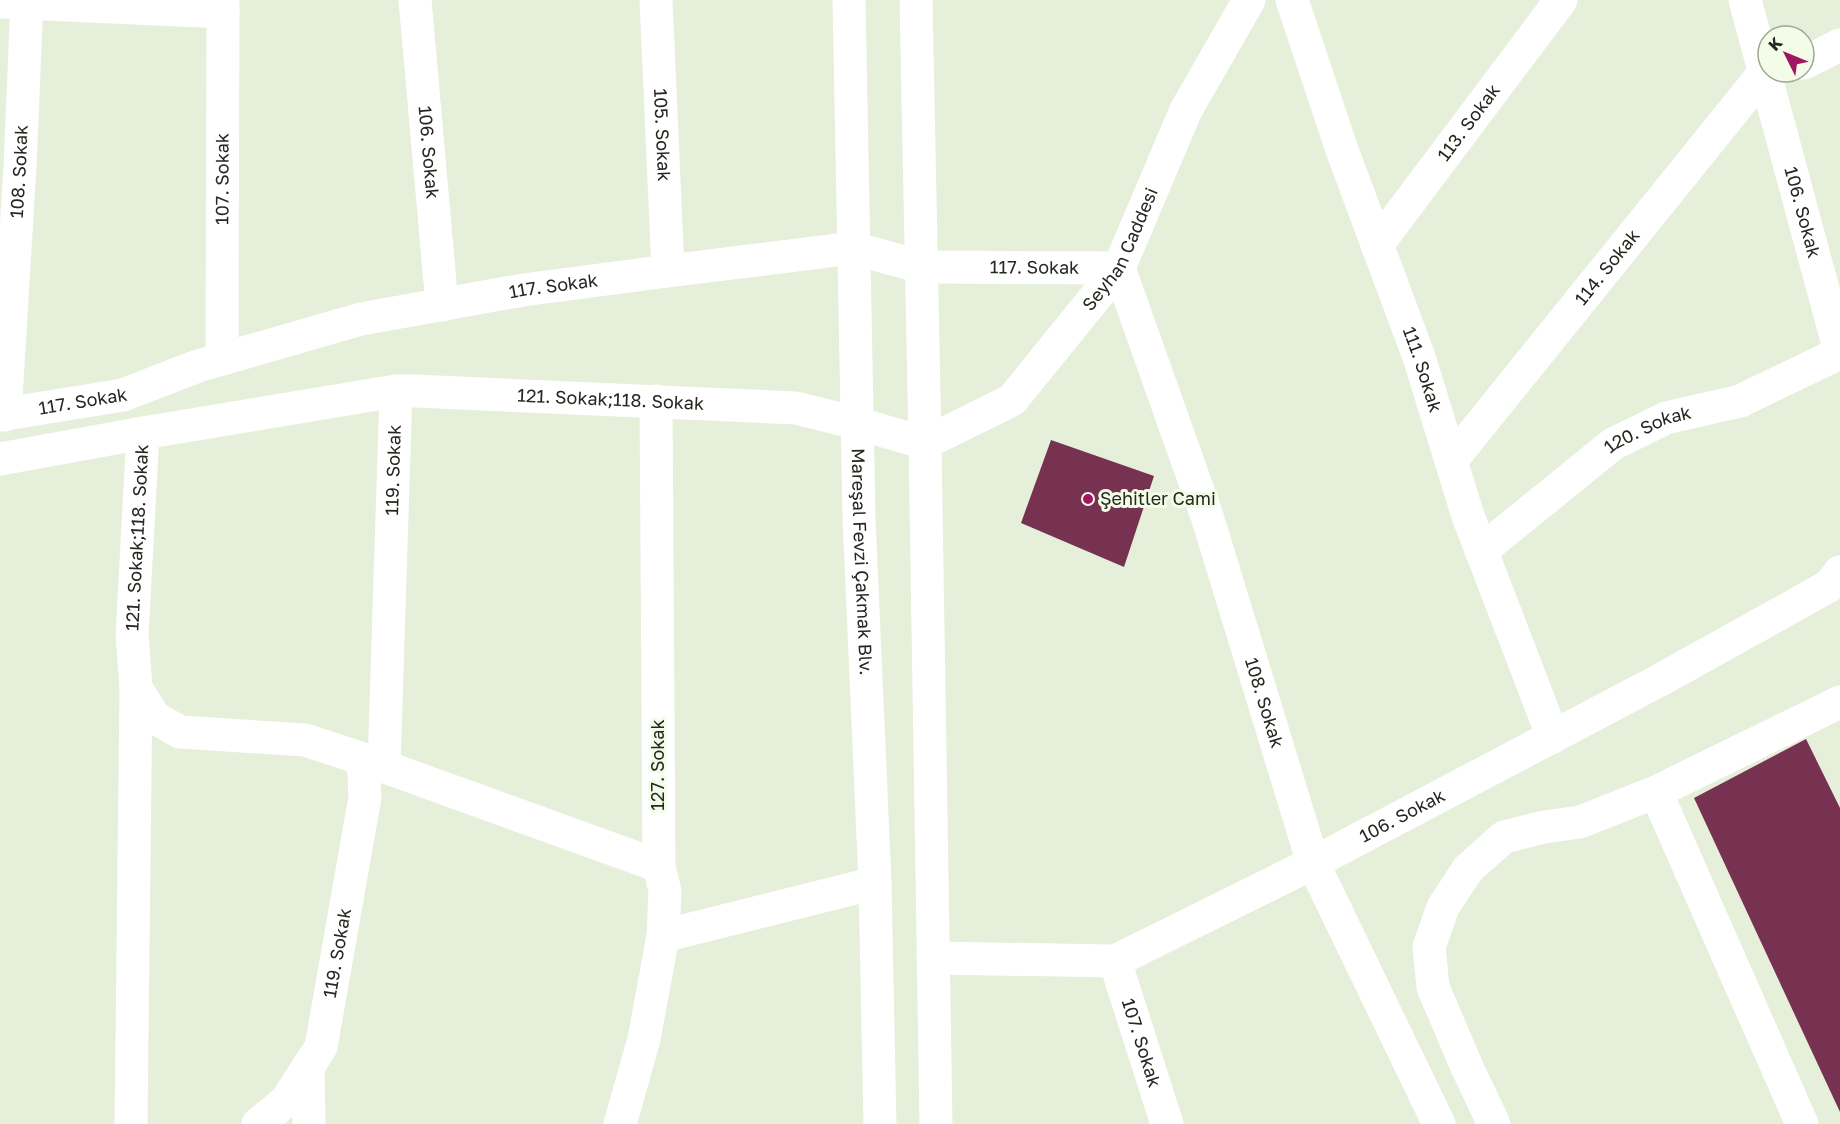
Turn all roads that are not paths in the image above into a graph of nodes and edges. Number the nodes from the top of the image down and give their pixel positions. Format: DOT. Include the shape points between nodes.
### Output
graph roads {
  1 [pos="415,0"];
  2 [pos="656,0"];
  3 [pos="849,0"];
  4 [pos="916,0"];
  5 [pos="1249,0"];
  6 [pos="1292,0"];
  7 [pos="1562,0"];
  8 [pos="1745,0"];
  9 [pos="18,2"];
  10 [pos="223,6"];
  11 [pos="1756,35"];
  12 [pos="1840,45"];
  13 [pos="1816,57"];
  14 [pos="1759,84"];
  15 [pos="1771,84"];
  16 [pos="1377,245"];
  17 [pos="853,248"];
  18 [pos="922,267"];
  19 [pos="1119,268"];
  20 [pos="668,271"];
  21 [pos="442,305"];
  22 [pos="1840,353"];
  23 [pos="222,359"];
  24 [pos="396,391"];
  25 [pos="656,401"];
  26 [pos="2,415"];
  27 [pos="856,423"];
  28 [pos="144,433"];
  29 [pos="926,443"];
  30 [pos="0,459"];
  31 [pos="1451,461"];
  32 [pos="1481,551"];
  33 [pos="1840,572"];
  34 [pos="136,688"];
  35 [pos="1836,714"];
  36 [pos="1553,736"];
  37 [pos="373,763"];
  38 [pos="1656,792"];
  39 [pos="1313,863"];
  40 [pos="659,866"];
  41 [pos="875,883"];
  42 [pos="663,936"];
  43 [pos="933,958"];
  44 [pos="1115,961"];
  45 [pos="308,1067"];
  46 [pos="131,1124"];
  47 [pos="258,1124"];
  48 [pos="309,1124"];
  49 [pos="620,1124"];
  50 [pos="880,1124"];
  51 [pos="936,1124"];
  52 [pos="1167,1124"];
  53 [pos="1439,1124"];
  54 [pos="1494,1124"];
  55 [pos="1802,1124"];
  1 -- 21 [label="street, 106. Sokak"];
  2 -- 20 [label="street, 105. Sokak"];
  3 -- 17 [label="street, Mareşal Fevzi Çakmak Blv."];
  4 -- 18 [label="street"];
  5 -- 19 [label="street, Seyhan Caddesi" via="1186,110"];
  6 -- 16 [label="street, 111. Sokak"];
  7 -- 16 [label="street, 113. Sokak"];
  8 -- 11 [label="street, 106. Sokak"];
  9 -- 10 [label="street"];
  9 -- 26 [label="street, 108. Sokak" via="20,166"];
  10 -- 23 [label="street, 107. Sokak"];
  12 -- 13 [label="street"];
  14 -- 31 [label="street, 114. Sokak"];
  15 -- 22 [label="street, 106. Sokak"];
  16 -- 31 [label="street, 111. Sokak" via="1419,357"];
  17 -- 18 [label="street, 117. Sokak"];
  17 -- 20 [label="street, 117. Sokak"];
  17 -- 27 [label="street, Mareşal Fevzi Çakmak Blv."];
  18 -- 19 [label="street, 117. Sokak"];
  18 -- 29 [label="street"];
  19 -- 29 [label="street, Seyhan Caddesi" via="1012,400"];
  19 -- 39 [label="street, 108. Sokak" via="1207,516"];
  20 -- 21 [label="street, 117. Sokak"];
  21 -- 23 [label="street, 117. Sokak" via="361,320"];
  22 -- 32 [label="street, 120. Sokak" via="1740,401 1666,418 1613,444"];
  23 -- 26 [label="street, 117. Sokak" via="123,395"];
  24 -- 25 [label="street, 121. Sokak;118. Sokak"];
  24 -- 28 [label="street, 121. Sokak;118. Sokak"];
  24 -- 37 [label="street, 119. Sokak"];
  25 -- 27 [label="street, 121. Sokak;118. Sokak" via="796,408"];
  25 -- 40 [label="street, 127. Sokak"];
  27 -- 29 [label="street, 121. Sokak;118. Sokak"];
  27 -- 41 [label="street, Mareşal Fevzi Çakmak Blv."];
  28 -- 30 [label="street"];
  28 -- 34 [label="street, 121. Sokak;118. Sokak" via="132,636"];
  29 -- 43 [label="street"];
  31 -- 32 [label="street, 111. Sokak"];
  32 -- 36 [label="street, 111. Sokak"];
  33 -- 36 [label="street, 106. Sokak" via="1829,586"];
  34 -- 37 [label="street, 121. Sokak;118. Sokak" via="155,718 180,732 305,740"];
  34 -- 46 [label="street"];
  35 -- 38 [label="street"];
  36 -- 39 [label="street, 106. Sokak"];
  37 -- 40 [label="street, 121. Sokak;118. Sokak"];
  37 -- 45 [label="street, 119. Sokak" via="321,1047"];
  38 -- 54 [label="street" via="1580,822 1504,837 1468,869 1443,907 1429,946 1433,987"];
  38 -- 55 [label="street"];
  39 -- 44 [label="street, 106. Sokak"];
  39 -- 53 [label="street, 108. Sokak"];
  40 -- 42 [label="street, 127. Sokak" via="665,891"];
  41 -- 42 [label="street"];
  41 -- 50 [label="street, Mareşal Fevzi Çakmak Blv."];
  42 -- 49 [label="street, 127. Sokak" via="644,1039"];
  43 -- 44 [label="street, 106. Sokak"];
  43 -- 51 [label="street"];
  44 -- 52 [label="street, 107. Sokak"];
  45 -- 47 [label="street, 119. Sokak" via="286,1101"];
  45 -- 48 [label="street"];
}
